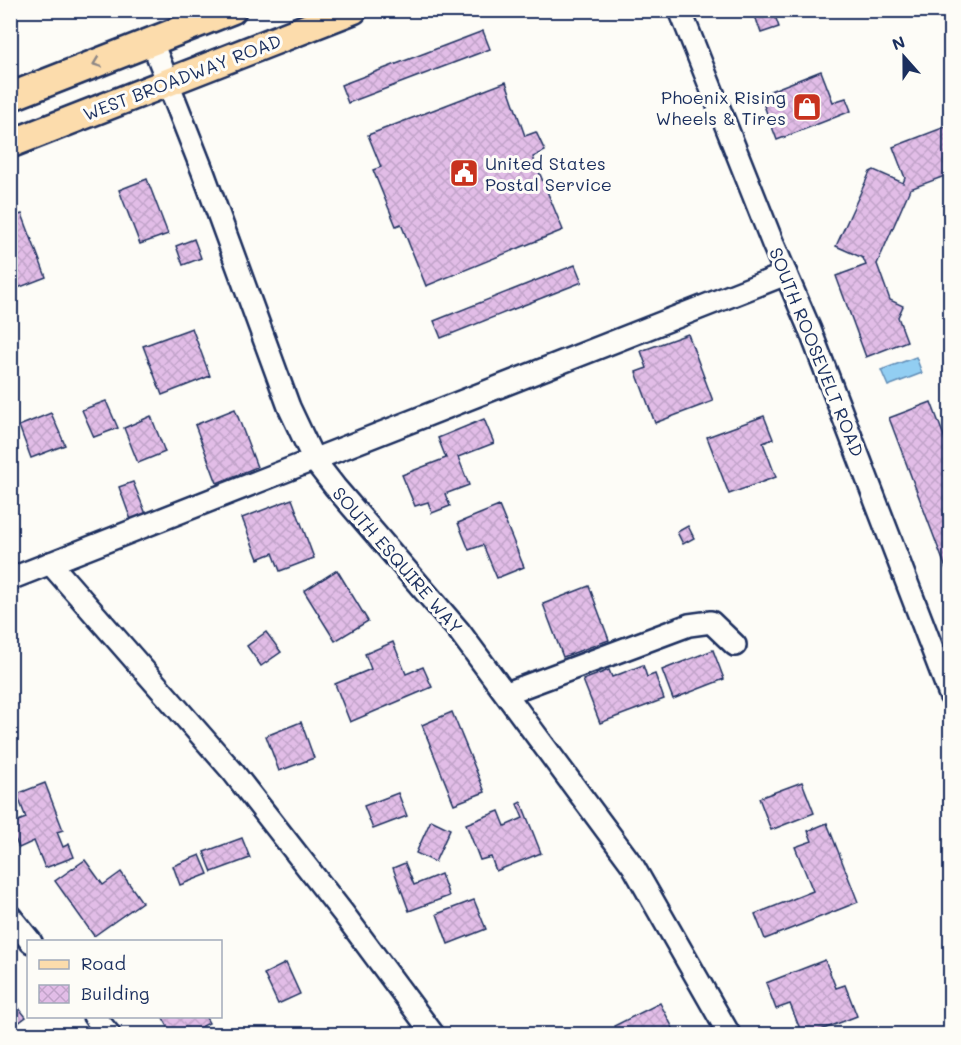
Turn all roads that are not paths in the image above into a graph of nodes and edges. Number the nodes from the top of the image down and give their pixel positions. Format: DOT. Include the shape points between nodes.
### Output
graph roads {
  1 [pos="231,10"];
  2 [pos="353,10"];
  3 [pos="680,10"];
  4 [pos="152,42"];
  5 [pos="168,83"];
  6 [pos="10,97"];
  7 [pos="10,144"];
  8 [pos="786,274"];
  9 [pos="314,460"];
  10 [pos="50,563"];
  11 [pos="10,579"];
  12 [pos="735,645"];
  13 [pos="507,693"];
  14 [pos="951,695"];
  15 [pos="10,916"];
  16 [pos="29,940"];
  17 [pos="95,1018"];
  18 [pos="109,1035"];
  19 [pos="433,1035"];
  20 [pos="729,1035"];
  1 -- 4 [label="main road"];
  2 -- 5 [label="main road, WEST BROADWAY ROAD"];
  3 -- 8 [label="street, SOUTH ROOSEVELT ROAD"];
  4 -- 5 [label="street, SOUTH ESQUIRE WAY"];
  4 -- 6 [label="main road, one-way"];
  5 -- 7 [label="main road, WEST BROADWAY ROAD"];
  5 -- 9 [label="street, SOUTH ESQUIRE WAY" via="289,407"];
  8 -- 9 [label="street"];
  8 -- 14 [label="street, SOUTH ROOSEVELT ROAD"];
  9 -- 10 [label="street"];
  9 -- 13 [label="street, SOUTH ESQUIRE WAY"];
  10 -- 11 [label="street"];
  10 -- 19 [label="street" via="233,772"];
  12 -- 13 [label="street" via="711,622 689,625"];
  13 -- 20 [label="street, SOUTH ESQUIRE WAY" via="633,866"];
  15 -- 16 [label="street"];
  17 -- 18 [label="street"];
}
